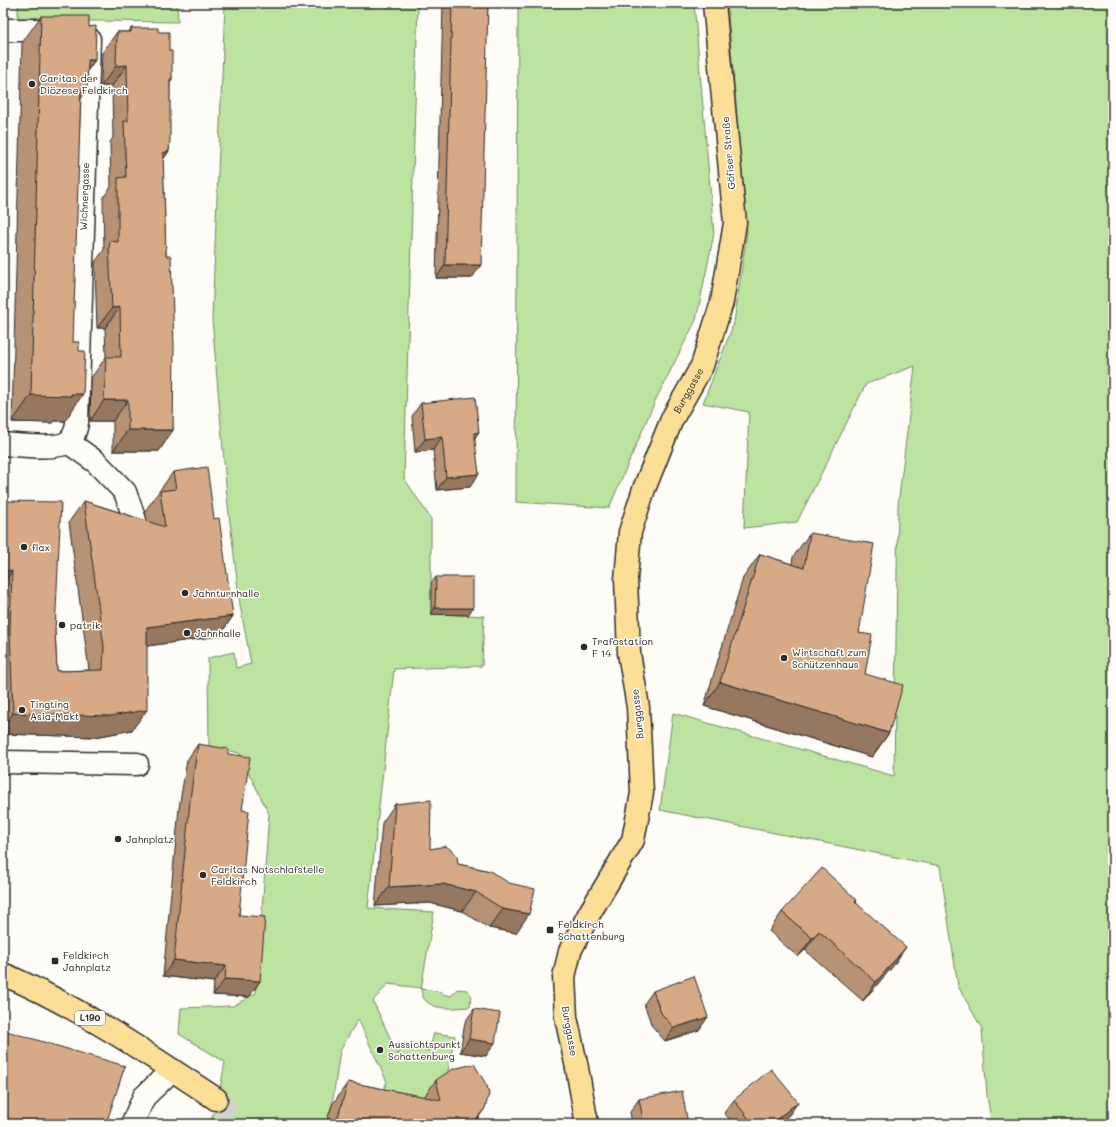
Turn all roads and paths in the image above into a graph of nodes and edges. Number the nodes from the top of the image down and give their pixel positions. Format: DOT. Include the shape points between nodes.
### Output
graph roads {
  1 [pos="714,3"];
  2 [pos="3,30"];
  3 [pos="722,302"];
  4 [pos="68,442"];
  5 [pos="3,444"];
  6 [pos="135,520"];
  7 [pos="3,762"];
  8 [pos="137,764"];
  9 [pos="3,974"];
  10 [pos="172,1070"];
  11 [pos="216,1099"];
  12 [pos="132,1124"];
  13 [pos="587,1124"];
  1 -- 3 [label="main road, Göfiser Straße" via="735,224"];
  2 -- 4 [label="street, Wichnergasse" via="82,30 90,40 77,423"];
  3 -- 13 [label="main road, Burggasse" via="702,366 672,419 630,532 626,579 629,653 638,707 642,793 633,840 576,939 570,951 564,977 566,1017"];
  4 -- 5 [label="street" via="58,446"];
  4 -- 6 [label="street" via="96,462 125,492"];
  7 -- 8 [label="street"];
  9 -- 10 [label="main road, L190" via="42,991 107,1028"];
  10 -- 11 [label="main road, L190"];
  10 -- 12 [label="street" via="144,1097"];
}
